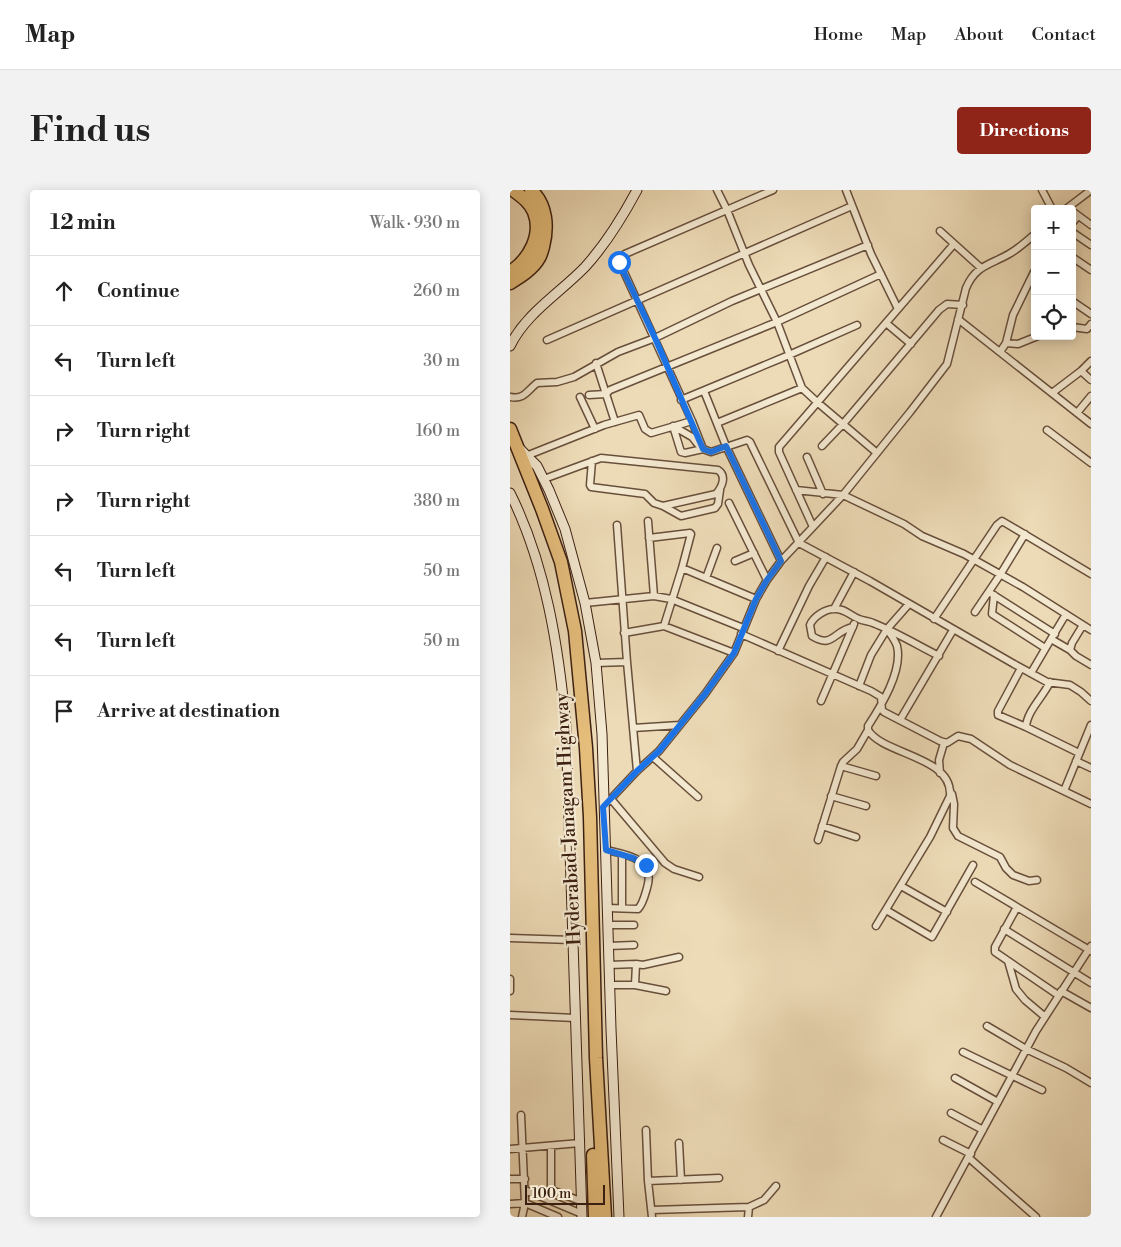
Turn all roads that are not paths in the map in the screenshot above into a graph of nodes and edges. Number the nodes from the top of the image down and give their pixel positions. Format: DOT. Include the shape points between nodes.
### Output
graph roads {
  1 [pos="513,190"];
  2 [pos="530,190"];
  3 [pos="637,190"];
  4 [pos="716,190"];
  5 [pos="773,190"];
  6 [pos="846,190"];
  7 [pos="1042,190"];
  8 [pos="1091,190"];
  9 [pos="1050,205"];
  10 [pos="852,206"];
  11 [pos="1076,206"];
  12 [pos="727,210"];
  13 [pos="1076,215"];
  14 [pos="1091,226"];
  15 [pos="940,231"];
  16 [pos="1076,235"];
  17 [pos="1031,237"];
  18 [pos="954,244"];
  19 [pos="868,245"];
  20 [pos="1091,245"];
  21 [pos="744,252"];
  22 [pos="1076,261"];
  23 [pos="981,268"];
  24 [pos="1091,270"];
  25 [pos="510,272"];
  26 [pos="881,274"];
  27 [pos="1031,280"];
  28 [pos="510,283"];
  29 [pos="761,290"];
  30 [pos="637,300"];
  31 [pos="1076,304"];
  32 [pos="963,305"];
  33 [pos="898,309"];
  34 [pos="1091,314"];
  35 [pos="958,319"];
  36 [pos="777,322"];
  37 [pos="886,323"];
  38 [pos="1091,324"];
  39 [pos="857,325"];
  40 [pos="1076,328"];
  41 [pos="655,338"];
  42 [pos="1031,339"];
  43 [pos="547,340"];
  44 [pos="1006,343"];
  45 [pos="911,344"];
  46 [pos="510,346"];
  47 [pos="1000,352"];
  48 [pos="789,356"];
  49 [pos="1091,361"];
  50 [pos="596,363"];
  51 [pos="668,367"];
  52 [pos="1081,371"];
  53 [pos="1091,380"];
  54 [pos="802,388"];
  55 [pos="704,391"];
  56 [pos="1052,393"];
  57 [pos="606,394"];
  58 [pos="589,395"];
  59 [pos="1091,396"];
  60 [pos="510,397"];
  61 [pos="580,397"];
  62 [pos="681,400"];
  63 [pos="817,402"];
  64 [pos="1077,413"];
  65 [pos="692,421"];
  66 [pos="614,422"];
  67 [pos="717,423"];
  68 [pos="843,424"];
  69 [pos="1091,424"];
  70 [pos="673,426"];
  71 [pos="510,429"];
  72 [pos="595,429"];
  73 [pos="1047,430"];
  74 [pos="726,446"];
  75 [pos="822,446"];
  76 [pos="703,449"];
  77 [pos="518,451"];
  78 [pos="877,453"];
  79 [pos="807,457"];
  80 [pos="592,461"];
  81 [pos="1091,463"];
  82 [pos="544,479"];
  83 [pos="720,490"];
  84 [pos="796,490"];
  85 [pos="510,493"];
  86 [pos="823,494"];
  87 [pos="842,495"];
  88 [pos="729,503"];
  89 [pos="663,506"];
  90 [pos="648,521"];
  91 [pos="616,526"];
  92 [pos="813,527"];
  93 [pos="1025,534"];
  94 [pos="649,538"];
  95 [pos="799,542"];
  96 [pos="717,548"];
  97 [pos="754,553"];
  98 [pos="826,557"];
  99 [pos="973,560"];
  100 [pos="736,561"];
  101 [pos="781,561"];
  102 [pos="682,568"];
  103 [pos="854,572"];
  104 [pos="1091,574"];
  105 [pos="1000,575"];
  106 [pos="706,578"];
  107 [pos="767,580"];
  108 [pos="991,593"];
  109 [pos="654,596"];
  110 [pos="623,599"];
  111 [pos="672,599"];
  112 [pos="756,599"];
  113 [pos="584,603"];
  114 [pos="909,604"];
  115 [pos="834,609"];
  116 [pos="975,612"];
  117 [pos="1066,614"];
  118 [pos="857,619"];
  119 [pos="934,619"];
  120 [pos="1083,625"];
  121 [pos="664,626"];
  122 [pos="853,627"];
  123 [pos="887,629"];
  124 [pos="953,630"];
  125 [pos="1091,630"];
  126 [pos="742,631"];
  127 [pos="624,633"];
  128 [pos="1053,636"];
  129 [pos="1046,648"];
  130 [pos="1070,650"];
  131 [pos="778,651"];
  132 [pos="734,653"];
  133 [pos="939,656"];
  134 [pos="627,662"];
  135 [pos="596,663"];
  136 [pos="1091,665"];
  137 [pos="1021,668"];
  138 [pos="1031,673"];
  139 [pos="833,675"];
  140 [pos="1050,682"];
  141 [pos="859,686"];
  142 [pos="821,701"];
  143 [pos="883,701"];
  144 [pos="1091,701"];
  145 [pos="900,720"];
  146 [pos="680,725"];
  147 [pos="1091,725"];
  148 [pos="1026,727"];
  149 [pos="633,728"];
  150 [pos="868,730"];
  151 [pos="944,743"];
  152 [pos="1079,753"];
  153 [pos="653,757"];
  154 [pos="1076,761"];
  155 [pos="841,766"];
  156 [pos="1091,768"];
  157 [pos="637,771"];
  158 [pos="940,773"];
  159 [pos="876,776"];
  160 [pos="951,790"];
  161 [pos="1064,791"];
  162 [pos="831,796"];
  163 [pos="698,797"];
  164 [pos="611,799"];
  165 [pos="1091,804"];
  166 [pos="866,806"];
  167 [pos="603,807"];
  168 [pos="822,826"];
  169 [pos="856,837"];
  170 [pos="818,840"];
  171 [pos="606,850"];
  172 [pos="622,854"];
  173 [pos="973,865"];
  174 [pos="698,877"];
  175 [pos="1037,880"];
  176 [pos="975,882"];
  177 [pos="901,886"];
  178 [pos="1017,907"];
  179 [pos="608,908"];
  180 [pos="622,908"];
  181 [pos="886,910"];
  182 [pos="947,912"];
  183 [pos="608,925"];
  184 [pos="634,925"];
  185 [pos="876,926"];
  186 [pos="1004,930"];
  187 [pos="510,938"];
  188 [pos="572,940"];
  189 [pos="634,945"];
  190 [pos="608,946"];
  191 [pos="1090,948"];
  192 [pos="679,957"];
  193 [pos="1008,961"];
  194 [pos="636,964"];
  195 [pos="609,965"];
  196 [pos="1073,972"];
  197 [pos="510,979"];
  198 [pos="1091,983"];
  199 [pos="635,985"];
  200 [pos="610,986"];
  201 [pos="666,991"];
  202 [pos="510,992"];
  203 [pos="1060,993"];
  204 [pos="1091,1008"];
  205 [pos="510,1015"];
  206 [pos="1044,1016"];
  207 [pos="575,1018"];
  208 [pos="986,1026"];
  209 [pos="1026,1049"];
  210 [pos="963,1052"];
  211 [pos="1012,1076"];
  212 [pos="956,1078"];
  213 [pos="1091,1083"];
  214 [pos="1042,1090"];
  215 [pos="998,1102"];
  216 [pos="951,1113"];
  217 [pos="521,1115"];
  218 [pos="646,1130"];
  219 [pos="983,1130"];
  220 [pos="943,1140"];
  221 [pos="679,1143"];
  222 [pos="580,1144"];
  223 [pos="551,1146"];
  224 [pos="522,1148"];
  225 [pos="510,1149"];
  226 [pos="970,1156"];
  227 [pos="719,1178"];
  228 [pos="524,1179"];
  229 [pos="510,1180"];
  230 [pos="681,1180"];
  231 [pos="648,1181"];
  232 [pos="776,1186"];
  233 [pos="525,1190"];
  234 [pos="583,1202"];
  235 [pos="525,1203"];
  236 [pos="510,1204"];
  237 [pos="749,1207"];
  238 [pos="652,1213"];
  239 [pos="524,1216"];
  240 [pos="586,1216"];
  241 [pos="558,1217"];
  242 [pos="604,1217"];
  243 [pos="620,1217"];
  244 [pos="748,1217"];
  245 [pos="936,1217"];
  246 [pos="1036,1217"];
  1 -- 25 [label="highway" via="534,212 537,229 531,250 519,267"];
  2 -- 28 [label="highway" via="544,212 547,234 540,258"];
  3 -- 46 [label="street" via="622,219 601,248 529,318"];
  4 -- 12 [label="street"];
  5 -- 12 [label="street"];
  6 -- 10 [label="street"];
  7 -- 9 [label="street"];
  8 -- 11 [label="street"];
  10 -- 19 [label="street"];
  10 -- 21 [label="street"];
  12 -- 21 [label="street"];
  12 -- 30 [label="street" via="622,257 620,265"];
  13 -- 14 [label="street"];
  15 -- 18 [label="street"];
  16 -- 20 [label="street"];
  17 -- 23 [label="street" via="1010,254"];
  18 -- 23 [label="street"];
  18 -- 33 [label="street"];
  19 -- 26 [label="street"];
  19 -- 29 [label="street"];
  21 -- 29 [label="street"];
  21 -- 30 [label="street"];
  22 -- 24 [label="street"];
  23 -- 32 [label="street" via="971,277"];
  26 -- 33 [label="street"];
  26 -- 36 [label="street"];
  27 -- 44 [label="street" via="1013,315"];
  29 -- 36 [label="street"];
  29 -- 41 [label="street"];
  30 -- 41 [label="street"];
  30 -- 43 [label="street"];
  31 -- 34 [label="street"];
  32 -- 35 [label="street"];
  32 -- 45 [label="street" via="947,304 938,310"];
  33 -- 37 [label="street"];
  35 -- 47 [label="street"];
  35 -- 78 [label="street" via="947,364"];
  36 -- 48 [label="street"];
  36 -- 51 [label="street"];
  37 -- 45 [label="street"];
  37 -- 63 [label="street"];
  38 -- 40 [label="street" via="1087,329"];
  39 -- 48 [label="street"];
  41 -- 50 [label="street"];
  41 -- 51 [label="street"];
  42 -- 44 [label="street" via="1018,344"];
  44 -- 47 [label="street"];
  45 -- 68 [label="street"];
  47 -- 56 [label="street"];
  48 -- 54 [label="street"];
  48 -- 55 [label="street"];
  49 -- 52 [label="street"];
  50 -- 57 [label="street"];
  50 -- 60 [label="street" via="565,380 537,383 523,396"];
  51 -- 57 [label="street"];
  51 -- 62 [label="street"];
  52 -- 53 [label="street"];
  52 -- 56 [label="street"];
  54 -- 63 [label="street"];
  54 -- 67 [label="street"];
  55 -- 62 [label="street"];
  55 -- 67 [label="street"];
  56 -- 64 [label="street"];
  57 -- 58 [label="street"];
  57 -- 66 [label="street"];
  59 -- 64 [label="street"];
  61 -- 72 [label="street"];
  62 -- 65 [label="street"];
  63 -- 68 [label="street"];
  63 -- 84 [label="street" via="779,447"];
  64 -- 69 [label="street"];
  65 -- 70 [label="street"];
  65 -- 76 [label="street"];
  66 -- 70 [label="street" via="639,415 648,432"];
  66 -- 72 [label="street"];
  67 -- 74 [label="street"];
  68 -- 75 [label="street"];
  68 -- 78 [label="street"];
  70 -- 76 [label="street"];
  70 -- 76 [label="street" via="681,452"];
  71 -- 77 [label="highway, Hyderabad-Janagam Highway"];
  72 -- 77 [label="street"];
  73 -- 81 [label="street"];
  74 -- 76 [label="street" via="711,452"];
  74 -- 95 [label="street" via="745,439 750,442"];
  74 -- 101 [label="street"];
  77 -- 82 [label="street" via="537,466"];
  77 -- 240 [label="highway, Hyderabad-Janagam Highway" via="558,584 572,661 588,956"];
  77 -- 242 [label="highway, Hyderabad-Janagam Highway" via="561,562 571,604 579,665 590,817"];
  78 -- 87 [label="street"];
  79 -- 86 [label="street"];
  80 -- 82 [label="street"];
  80 -- 83 [label="street" via="601,458 718,470 723,477"];
  80 -- 89 [label="street" via="591,487 645,494"];
  82 -- 113 [label="street" via="564,529"];
  83 -- 89 [label="street" via="716,494"];
  83 -- 89 [label="street" via="715,508 681,516"];
  84 -- 86 [label="street"];
  84 -- 92 [label="street"];
  85 -- 188 [label="street" via="539,568 554,631 562,687"];
  86 -- 87 [label="street"];
  87 -- 92 [label="street"];
  87 -- 99 [label="street"];
  88 -- 97 [label="street"];
  90 -- 94 [label="street"];
  91 -- 110 [label="street"];
  92 -- 95 [label="street"];
  93 -- 99 [label="street" via="1002,521"];
  93 -- 104 [label="street"];
  93 -- 105 [label="street"];
  94 -- 102 [label="street" via="691,534"];
  94 -- 109 [label="street"];
  95 -- 98 [label="street"];
  95 -- 101 [label="street"];
  96 -- 106 [label="street"];
  97 -- 100 [label="street"];
  97 -- 107 [label="street"];
  98 -- 103 [label="street"];
  98 -- 131 [label="street"];
  99 -- 105 [label="street"];
  99 -- 119 [label="street"];
  101 -- 107 [label="street"];
  102 -- 106 [label="street"];
  102 -- 111 [label="street"];
  103 -- 114 [label="street"];
  103 -- 115 [label="street"];
  105 -- 108 [label="street"];
  105 -- 117 [label="street"];
  106 -- 112 [label="street"];
  107 -- 112 [label="street"];
  108 -- 116 [label="street"];
  108 -- 128 [label="street"];
  108 -- 129 [label="street" via="992,614"];
  109 -- 110 [label="street"];
  109 -- 111 [label="street"];
  110 -- 113 [label="street"];
  110 -- 127 [label="street"];
  111 -- 121 [label="street"];
  111 -- 126 [label="street"];
  112 -- 126 [label="street"];
  113 -- 135 [label="street"];
  114 -- 119 [label="street"];
  114 -- 123 [label="street"];
  115 -- 118 [label="street" via="848,612"];
  115 -- 122 [label="street" via="812,620 812,636 823,642 829,641 840,631"];
  117 -- 120 [label="street"];
  117 -- 128 [label="street"];
  118 -- 122 [label="street"];
  118 -- 123 [label="street"];
  119 -- 124 [label="street"];
  120 -- 125 [label="street"];
  120 -- 130 [label="street"];
  121 -- 127 [label="street"];
  121 -- 132 [label="street"];
  122 -- 139 [label="street"];
  123 -- 133 [label="street"];
  123 -- 141 [label="street" via="871,655"];
  123 -- 143 [label="street" via="898,655"];
  124 -- 133 [label="street"];
  124 -- 137 [label="street"];
  126 -- 131 [label="street"];
  126 -- 132 [label="street"];
  127 -- 134 [label="street"];
  128 -- 129 [label="street"];
  128 -- 130 [label="street"];
  129 -- 138 [label="street"];
  130 -- 136 [label="street"];
  131 -- 139 [label="street"];
  132 -- 146 [label="street"];
  133 -- 145 [label="street"];
  134 -- 135 [label="street"];
  134 -- 149 [label="street"];
  135 -- 167 [label="street" via="602,734"];
  137 -- 138 [label="street"];
  137 -- 148 [label="street" via="998,715"];
  138 -- 140 [label="street"];
  139 -- 141 [label="street"];
  139 -- 142 [label="street"];
  140 -- 144 [label="street" via="1070,685"];
  140 -- 148 [label="street"];
  141 -- 143 [label="street"];
  143 -- 145 [label="street" via="882,710"];
  143 -- 150 [label="street"];
  145 -- 151 [label="street"];
  146 -- 149 [label="street"];
  146 -- 153 [label="street"];
  147 -- 152 [label="street"];
  148 -- 152 [label="street"];
  149 -- 157 [label="street"];
  150 -- 155 [label="street"];
  150 -- 158 [label="street" via="877,739 927,763"];
  151 -- 158 [label="street" via="938,760"];
  151 -- 161 [label="street" via="958,736 971,739 1010,765"];
  152 -- 154 [label="street"];
  153 -- 157 [label="street"];
  153 -- 163 [label="street"];
  154 -- 156 [label="street"];
  154 -- 161 [label="street"];
  155 -- 159 [label="street"];
  155 -- 162 [label="street"];
  157 -- 164 [label="street"];
  158 -- 160 [label="street"];
  160 -- 175 [label="street" via="953,828 958,836 1000,857 1013,876"];
  160 -- 177 [label="street" via="930,837"];
  161 -- 165 [label="street"];
  162 -- 166 [label="street"];
  162 -- 168 [label="street"];
  164 -- 167 [label="street"];
  164 -- 174 [label="street" via="665,863"];
  167 -- 171 [label="street"];
  168 -- 169 [label="street"];
  168 -- 170 [label="street"];
  171 -- 172 [label="street"];
  171 -- 179 [label="street"];
  172 -- 180 [label="street"];
  172 -- 180 [label="street" via="646,865 650,881 638,909"];
  173 -- 182 [label="street"];
  176 -- 178 [label="street"];
  177 -- 181 [label="street"];
  177 -- 182 [label="street"];
  178 -- 186 [label="street"];
  178 -- 191 [label="street"];
  179 -- 180 [label="street"];
  179 -- 183 [label="street"];
  181 -- 182 [label="street" via="932,937"];
  181 -- 185 [label="street"];
  183 -- 184 [label="street"];
  183 -- 190 [label="street"];
  186 -- 193 [label="street" via="994,952"];
  186 -- 196 [label="street"];
  187 -- 188 [label="street"];
  188 -- 207 [label="street"];
  189 -- 190 [label="street"];
  190 -- 195 [label="street"];
  191 -- 196 [label="street"];
  192 -- 194 [label="street" via="643,966"];
  193 -- 203 [label="street"];
  193 -- 206 [label="street" via="1016,989"];
  194 -- 195 [label="street"];
  194 -- 199 [label="street"];
  195 -- 200 [label="street"];
  196 -- 198 [label="street"];
  196 -- 203 [label="street"];
  197 -- 202 [label="street"];
  199 -- 200 [label="street"];
  199 -- 201 [label="street"];
  200 -- 243 [label="street"];
  203 -- 204 [label="street"];
  203 -- 206 [label="street"];
  205 -- 207 [label="street"];
  206 -- 209 [label="street"];
  207 -- 222 [label="street"];
  208 -- 209 [label="street"];
  209 -- 211 [label="street"];
  209 -- 213 [label="street"];
  210 -- 211 [label="street"];
  211 -- 214 [label="street"];
  211 -- 215 [label="street"];
  212 -- 215 [label="street"];
  215 -- 219 [label="street"];
  216 -- 219 [label="street"];
  217 -- 224 [label="street"];
  218 -- 231 [label="street"];
  219 -- 226 [label="street"];
  220 -- 226 [label="street"];
  221 -- 230 [label="street"];
  222 -- 223 [label="street"];
  222 -- 234 [label="street"];
  223 -- 224 [label="street"];
  223 -- 234 [label="street" via="551,1188"];
  224 -- 225 [label="street"];
  224 -- 228 [label="street"];
  226 -- 245 [label="street"];
  226 -- 246 [label="street"];
  227 -- 230 [label="street"];
  228 -- 229 [label="street"];
  228 -- 233 [label="street"];
  230 -- 231 [label="street"];
  231 -- 238 [label="street"];
  232 -- 237 [label="street" via="764,1200"];
  233 -- 235 [label="street"];
  233 -- 240 [label="street"];
  234 -- 240 [label="street"];
  235 -- 236 [label="street"];
  235 -- 239 [label="street"];
  235 -- 241 [label="street"];
  237 -- 238 [label="street"];
  237 -- 244 [label="street"];
}
